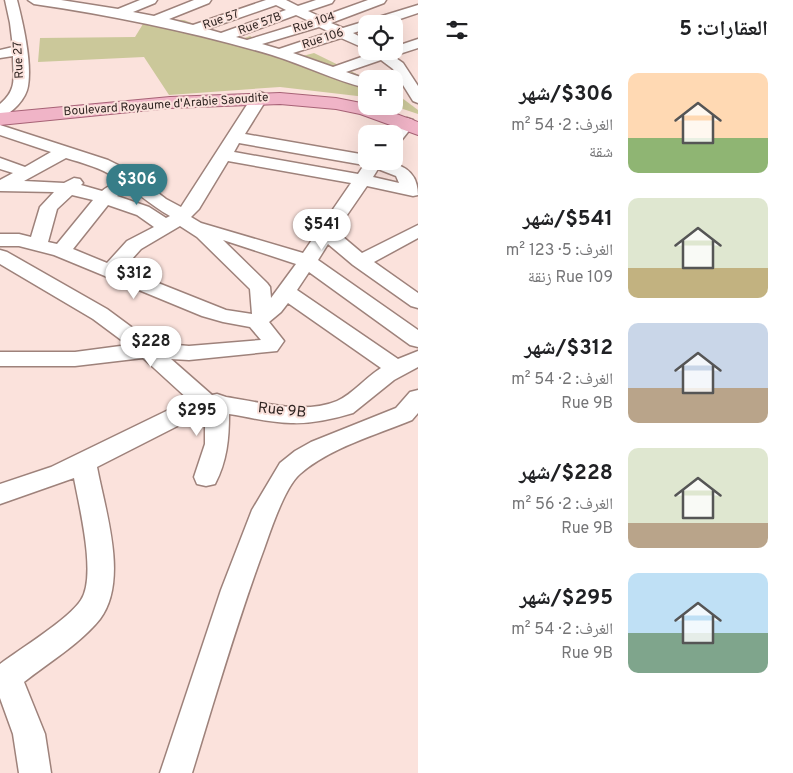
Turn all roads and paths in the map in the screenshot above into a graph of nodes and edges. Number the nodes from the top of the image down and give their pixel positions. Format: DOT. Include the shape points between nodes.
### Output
graph roads {
  1 [pos="34,0"];
  2 [pos="106,0"];
  3 [pos="151,0"];
  4 [pos="205,0"];
  5 [pos="277,0"];
  6 [pos="328,0"];
  7 [pos="380,0"];
  8 [pos="410,0"];
  9 [pos="62,2"];
  10 [pos="418,3"];
  11 [pos="90,8"];
  12 [pos="418,9"];
  13 [pos="298,10"];
  14 [pos="10,12"];
  15 [pos="120,13"];
  16 [pos="399,15"];
  17 [pos="156,20"];
  18 [pos="321,22"];
  19 [pos="0,27"];
  20 [pos="358,28"];
  21 [pos="192,30"];
  22 [pos="343,33"];
  23 [pos="222,38"];
  24 [pos="358,39"];
  25 [pos="0,41"];
  26 [pos="418,43"];
  27 [pos="19,44"];
  28 [pos="358,44"];
  29 [pos="247,45"];
  30 [pos="403,47"];
  31 [pos="342,48"];
  32 [pos="279,53"];
  33 [pos="0,54"];
  34 [pos="323,55"];
  35 [pos="365,60"];
  36 [pos="393,60"];
  37 [pos="305,61"];
  38 [pos="333,72"];
  39 [pos="358,81"];
  40 [pos="413,91"];
  41 [pos="260,97"];
  42 [pos="2,110"];
  43 [pos="412,126"];
  44 [pos="0,130"];
  45 [pos="234,137"];
  46 [pos="64,152"];
  47 [pos="223,155"];
  48 [pos="358,159"];
  49 [pos="0,163"];
  50 [pos="102,164"];
  51 [pos="368,170"];
  52 [pos="394,170"];
  53 [pos="27,173"];
  54 [pos="128,178"];
  55 [pos="363,180"];
  56 [pos="3,185"];
  57 [pos="67,188"];
  58 [pos="103,199"];
  59 [pos="181,223"];
  60 [pos="418,231"];
  61 [pos="326,233"];
  62 [pos="0,240"];
  63 [pos="38,244"];
  64 [pos="61,251"];
  65 [pos="0,256"];
  66 [pos="307,261"];
  67 [pos="360,261"];
  68 [pos="109,272"];
  69 [pos="418,279"];
  70 [pos="397,289"];
  71 [pos="286,292"];
  72 [pos="418,302"];
  73 [pos="260,319"];
  74 [pos="418,340"];
  75 [pos="148,350"];
  76 [pos="418,358"];
  77 [pos="0,359"];
  78 [pos="397,369"];
  79 [pos="211,402"];
  80 [pos="413,413"];
  81 [pos="84,463"];
  82 [pos="206,477"];
  83 [pos="0,494"];
  84 [pos="3,680"];
  85 [pos="35,773"];
  86 [pos="176,773"];
  1 -- 9 [label="street"];
  2 -- 11 [label="street"];
  3 -- 15 [label="street"];
  4 -- 17 [label="street"];
  5 -- 13 [label="street"];
  5 -- 21 [label="street, Rue 57"];
  6 -- 13 [label="street, Rue 57B"];
  7 -- 18 [label="street, Rue 104"];
  8 -- 10 [label="street"];
  9 -- 11 [label="street"];
  11 -- 15 [label="street"];
  12 -- 16 [label="street"];
  13 -- 18 [label="street"];
  13 -- 23 [label="street, Rue 57B"];
  14 -- 19 [label="street"];
  14 -- 27 [label="street, Rue 27"];
  15 -- 17 [label="street"];
  17 -- 21 [label="street"];
  18 -- 22 [label="street"];
  18 -- 29 [label="street, Rue 104"];
  20 -- 22 [label="street, Rue 106"];
  21 -- 23 [label="street"];
  22 -- 24 [label="street"];
  22 -- 32 [label="street, Rue 106"];
  23 -- 29 [label="street"];
  25 -- 27 [label="street"];
  26 -- 30 [label="street"];
  27 -- 33 [label="street"];
  27 -- 42 [label="street, Rue 27" via="21,87 19,94"];
  28 -- 31 [label="street"];
  29 -- 32 [label="street"];
  32 -- 37 [label="street"];
  34 -- 37 [label="street"];
  35 -- 38 [label="street"];
  36 -- 40 [label="street"];
  37 -- 38 [label="street"];
  38 -- 39 [label="street"];
  41 -- 42 [label="main road, Boulevard Royaume d'Arabie Saoudite"];
  41 -- 43 [label="main road, Boulevard Royaume d'Arabie Saoudite" via="340,104 376,112"];
  41 -- 45 [label="street"];
  44 -- 46 [label="street"];
  45 -- 47 [label="street"];
  45 -- 48 [label="street"];
  46 -- 50 [label="street"];
  46 -- 53 [label="street"];
  47 -- 55 [label="street"];
  47 -- 59 [label="street"];
  49 -- 53 [label="street"];
  50 -- 54 [label="street"];
  50 -- 57 [label="street"];
  51 -- 55 [label="street"];
  52 -- 55 [label="street" via="402,173 413,191"];
  53 -- 56 [label="street"];
  54 -- 58 [label="street"];
  54 -- 59 [label="street" via="160,204 177,212"];
  55 -- 61 [label="street"];
  56 -- 57 [label="street"];
  57 -- 58 [label="street"];
  57 -- 63 [label="street" via="46,211"];
  58 -- 59 [label="street"];
  58 -- 64 [label="street"];
  59 -- 66 [label="street"];
  59 -- 68 [label="street" via="134,245"];
  59 -- 73 [label="street" via="260,287"];
  60 -- 67 [label="street"];
  61 -- 66 [label="street"];
  61 -- 67 [label="street"];
  62 -- 63 [label="street"];
  63 -- 64 [label="street"];
  64 -- 68 [label="street"];
  65 -- 75 [label="street" via="100,314"];
  66 -- 71 [label="street"];
  66 -- 74 [label="street"];
  67 -- 70 [label="street"];
  68 -- 73 [label="street" via="223,316"];
  69 -- 70 [label="street"];
  70 -- 72 [label="street"];
  71 -- 73 [label="street"];
  71 -- 78 [label="street"];
  73 -- 75 [label="street" via="273,341 271,345 189,353"];
  75 -- 77 [label="street" via="75,359"];
  75 -- 79 [label="street"];
  76 -- 78 [label="street, Rue 9B"];
  78 -- 79 [label="street, Rue 9B" via="345,408 323,412 290,415"];
  79 -- 81 [label="street"];
  79 -- 82 [label="street" via="217,444"];
  80 -- 86 [label="street" via="320,448 289,469 265,510"];
  81 -- 83 [label="street"];
  81 -- 84 [label="street" via="101,558 102,573 96,600 79,622"];
  84 -- 85 [label="street" via="29,734"];
}
